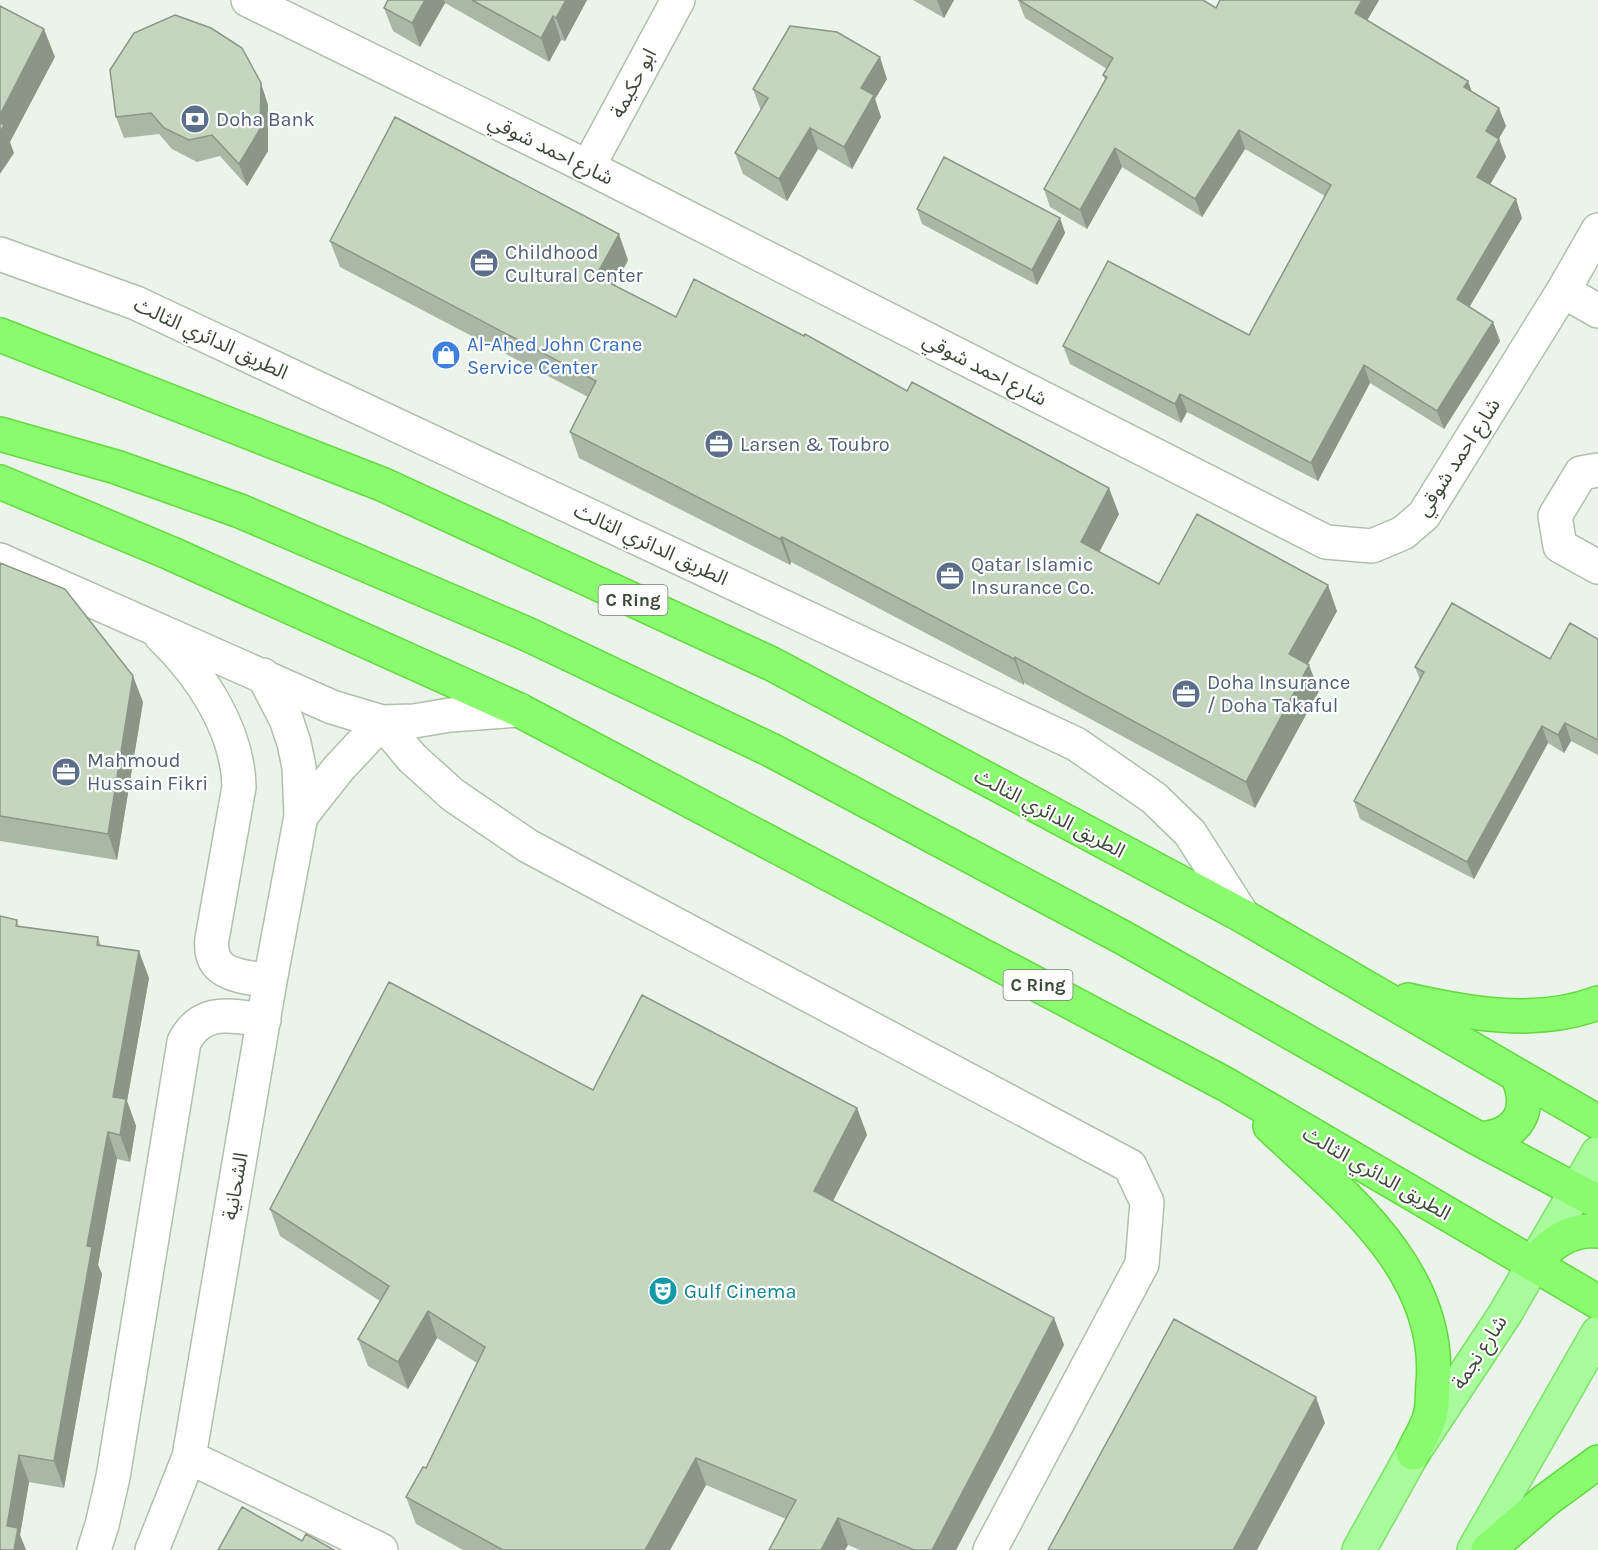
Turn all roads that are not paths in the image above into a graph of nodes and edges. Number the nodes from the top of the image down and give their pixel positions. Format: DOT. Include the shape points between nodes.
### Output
graph roads {
  1 [pos="248,0"];
  2 [pos="678,0"];
  3 [pos="588,166"];
  4 [pos="1598,230"];
  5 [pos="0,254"];
  6 [pos="1563,291"];
  7 [pos="1598,311"];
  8 [pos="0,335"];
  9 [pos="0,434"];
  10 [pos="1598,470"];
  11 [pos="0,482"];
  12 [pos="0,560"];
  13 [pos="1598,567"];
  14 [pos="138,619"];
  15 [pos="263,675"];
  16 [pos="519,710"];
  17 [pos="382,722"];
  18 [pos="301,816"];
  19 [pos="1243,916"];
  20 [pos="270,981"];
  21 [pos="1380,994"];
  22 [pos="1598,1003"];
  23 [pos="264,1020"];
  24 [pos="1517,1075"];
  25 [pos="1227,1085"];
  26 [pos="1598,1122"];
  27 [pos="1479,1139"];
  28 [pos="1598,1153"];
  29 [pos="1587,1196"];
  30 [pos="1598,1231"];
  31 [pos="1533,1264"];
  32 [pos="1598,1302"];
  33 [pos="1598,1333"];
  34 [pos="1413,1453"];
  35 [pos="189,1457"];
  36 [pos="1590,1473"];
  37 [pos="94,1550"];
  38 [pos="152,1550"];
  39 [pos="381,1550"];
  40 [pos="990,1550"];
  41 [pos="1359,1550"];
  42 [pos="1474,1550"];
  43 [pos="1488,1550"];
  1 -- 3 [label="street, شارع احمد شوقي"];
  2 -- 3 [label="street, ابو حكيمة"];
  3 -- 6 [label="street, شارع احمد شوقي" via="1326,542 1372,546 1403,533 1424,515"];
  4 -- 6 [label="street, شارع احمد شوقي"];
  5 -- 19 [label="street, الطريق الدائري الثالث" via="136,303 1076,744 1154,798 1190,832"];
  6 -- 7 [label="street"];
  8 -- 19 [label="highway, الطريق الدائري الثالث / C Ring" via="384,485 772,664"];
  9 -- 27 [label="highway" via="116,466 240,511 538,639 771,750 1081,915"];
  10 -- 13 [label="street" via="1581,473 1555,516 1560,546"];
  11 -- 16 [label="highway, الطريق الدائري الثالث / C Ring" via="170,553"];
  12 -- 14 [label="street"];
  14 -- 15 [label="street"];
  14 -- 20 [label="street" via="182,657 200,680 235,752 239,787 211,948 218,965 226,972"];
  15 -- 17 [label="street" via="332,707"];
  15 -- 18 [label="street, الشحانية" via="294,743"];
  16 -- 17 [label="street"];
  16 -- 25 [label="highway, الطريق الدائري الثالث / C Ring"];
  17 -- 18 [label="street, الشحانية"];
  17 -- 40 [label="street" via="412,758 453,795 528,846 1130,1166 1147,1202 1142,1264"];
  18 -- 20 [label="street, الشحانية"];
  19 -- 21 [label="highway, الطريق الدائري الثالث / C Ring"];
  20 -- 23 [label="street, الشحانية"];
  21 -- 22 [label="highway" via="1503,1015 1547,1014"];
  21 -- 24 [label="highway, الطريق الدائري الثالث / C Ring"];
  23 -- 35 [label="street, الشحانية"];
  23 -- 37 [label="street" via="214,1016 199,1022 183,1042 113,1477"];
  24 -- 26 [label="highway, الطريق الدائري الثالث / C Ring"];
  24 -- 27 [label="highway" via="1524,1089 1520,1119 1495,1138"];
  25 -- 31 [label="highway, الطريق الدائري الثالث / C Ring"];
  25 -- 34 [label="highway" via="1364,1215 1409,1278 1429,1325 1434,1368 1430,1416"];
  27 -- 29 [label="highway"];
  28 -- 29 [label="main road, شارع نجمة"];
  29 -- 31 [label="main road, شارع نجمة"];
  30 -- 31 [label="highway" via="1560,1239"];
  31 -- 32 [label="highway, الطريق الدائري الثالث / C Ring"];
  31 -- 34 [label="main road, شارع نجمة" via="1505,1314"];
  33 -- 42 [label="main road"];
  34 -- 41 [label="main road, شارع نجمة"];
  35 -- 38 [label="street, الشحانية"];
  35 -- 39 [label="street"];
  36 -- 43 [label="highway"];
}
